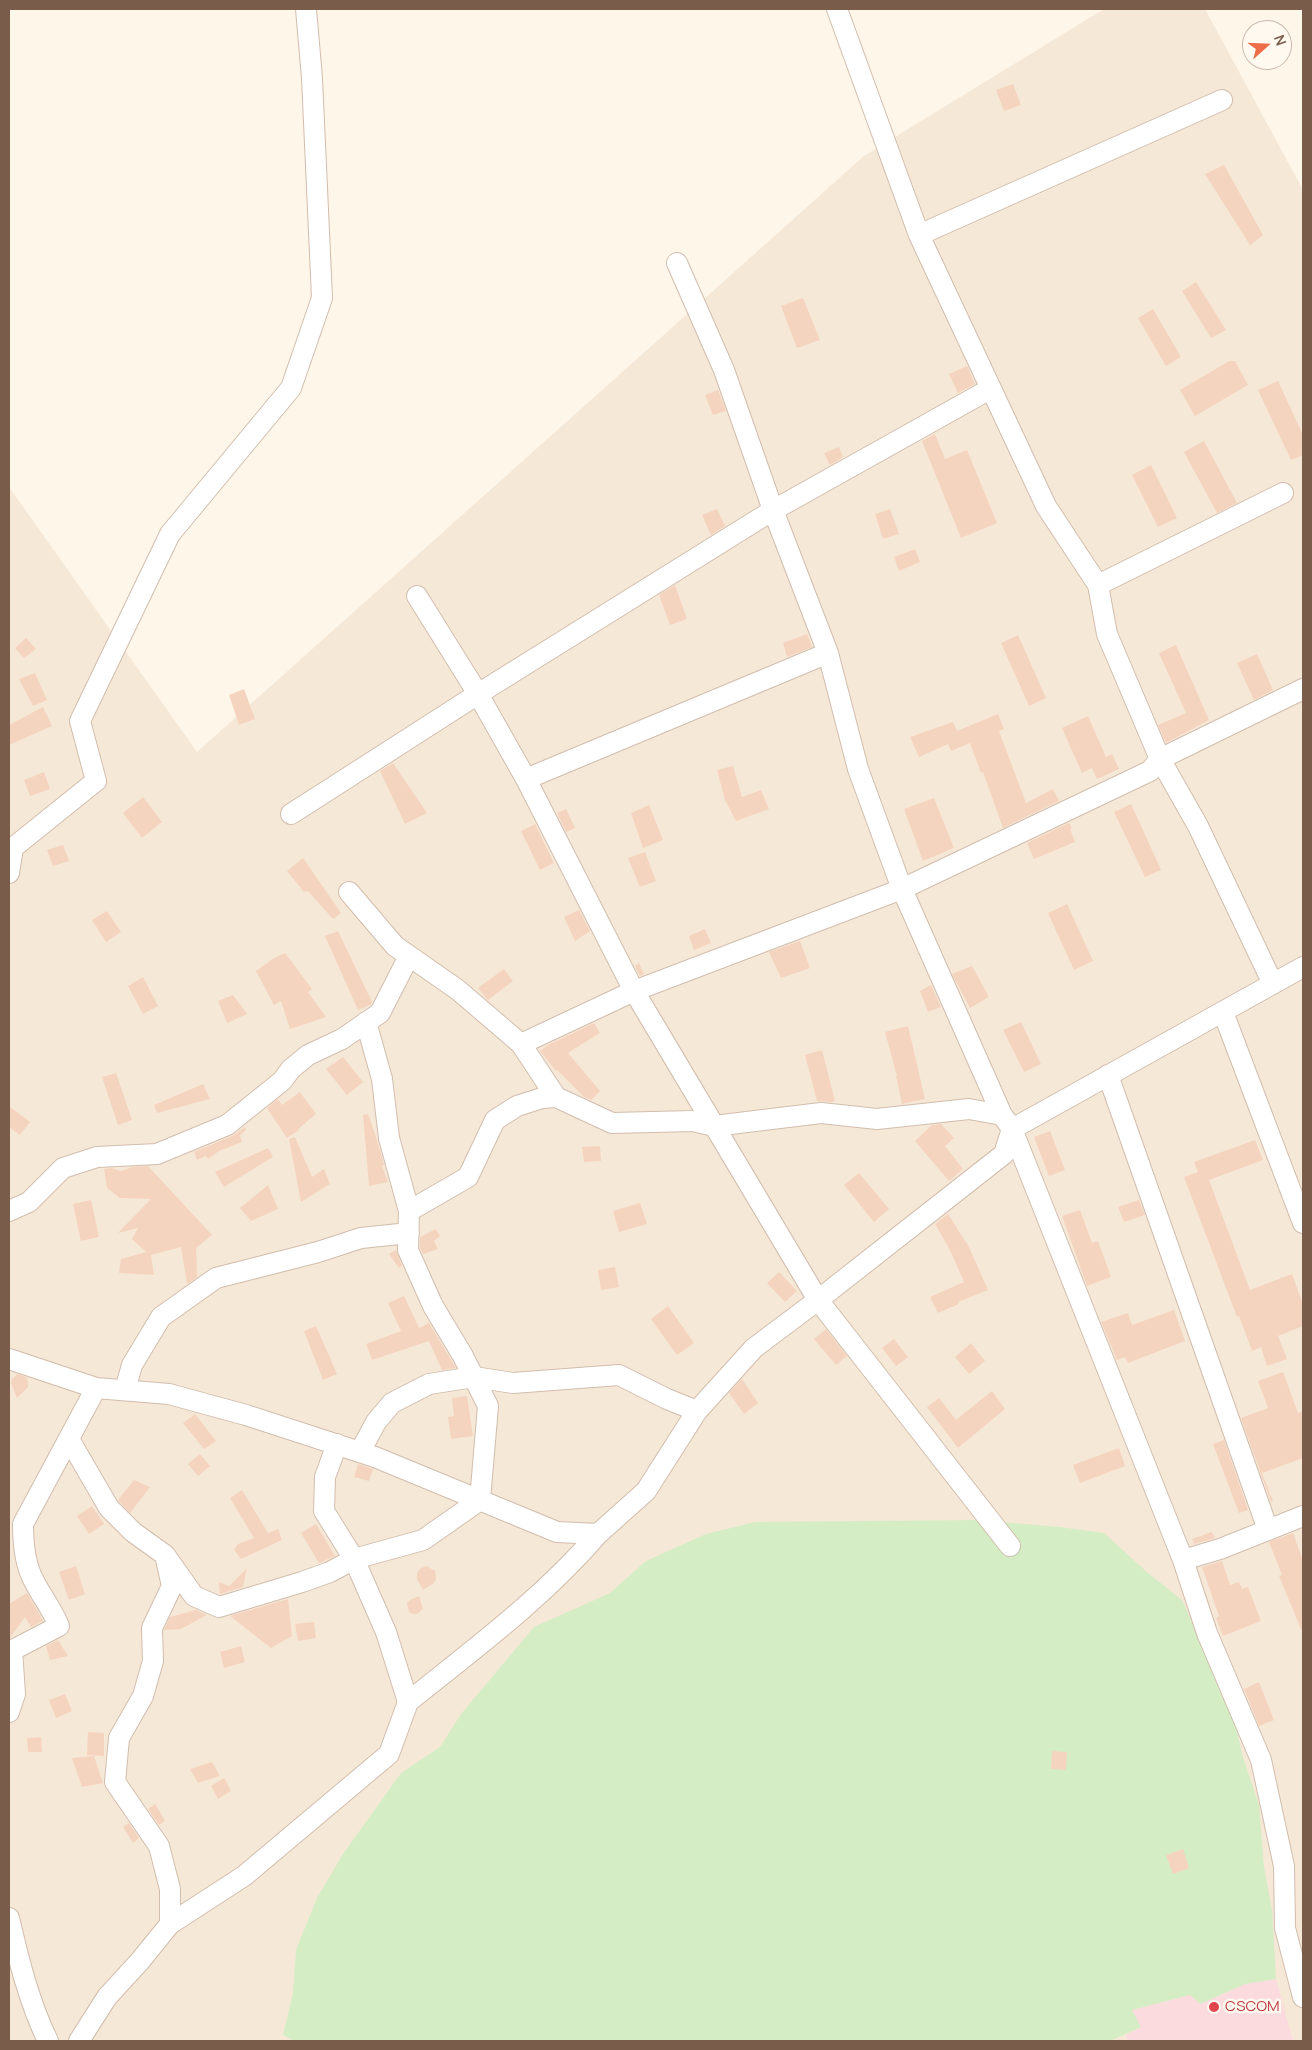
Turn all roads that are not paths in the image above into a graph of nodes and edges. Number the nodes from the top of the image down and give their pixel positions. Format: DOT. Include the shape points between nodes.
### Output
graph roads {
  1 [pos="306,9"];
  2 [pos="837,9"];
  3 [pos="1222,100"];
  4 [pos="919,235"];
  5 [pos="677,263"];
  6 [pos="990,389"];
  7 [pos="1283,493"];
  8 [pos="773,510"];
  9 [pos="1098,585"];
  10 [pos="417,596"];
  11 [pos="828,653"];
  12 [pos="1303,689"];
  13 [pos="478,694"];
  14 [pos="1160,759"];
  15 [pos="526,779"];
  16 [pos="291,814"];
  17 [pos="10,849"];
  18 [pos="9,873"];
  19 [pos="902,889"];
  20 [pos="349,892"];
  21 [pos="409,956"];
  22 [pos="1303,967"];
  23 [pos="1274,984"];
  24 [pos="634,991"];
  25 [pos="1223,1012"];
  26 [pos="366,1022"];
  27 [pos="521,1044"];
  28 [pos="1108,1075"];
  29 [pos="556,1097"];
  30 [pos="1007,1122"];
  31 [pos="714,1126"];
  32 [pos="9,1211"];
  33 [pos="409,1211"];
  34 [pos="1303,1222"];
  35 [pos="408,1233"];
  36 [pos="818,1300"];
  37 [pos="9,1359"];
  38 [pos="474,1377"];
  39 [pos="96,1388"];
  40 [pos="125,1390"];
  41 [pos="697,1411"];
  42 [pos="69,1439"];
  43 [pos="337,1444"];
  44 [pos="360,1452"];
  45 [pos="480,1500"];
  46 [pos="1303,1516"];
  47 [pos="16,1521"];
  48 [pos="1268,1530"];
  49 [pos="598,1534"];
  50 [pos="1010,1546"];
  51 [pos="165,1554"];
  52 [pos="354,1559"];
  53 [pos="1183,1560"];
  54 [pos="10,1651"];
  55 [pos="408,1702"];
  56 [pos="9,1712"];
  57 [pos="9,1918"];
  58 [pos="170,1924"];
  59 [pos="1296,1943"];
  60 [pos="1303,1997"];
  61 [pos="48,2041"];
  62 [pos="79,2041"];
  1 -- 17 [label="street" via="322,298 291,388 170,534 80,721 96,781"];
  2 -- 4 [label="street"];
  3 -- 4 [label="street"];
  4 -- 6 [label="street"];
  5 -- 8 [label="street" via="724,370"];
  6 -- 8 [label="street"];
  6 -- 9 [label="street" via="1046,506"];
  7 -- 9 [label="street"];
  8 -- 11 [label="street"];
  8 -- 13 [label="street"];
  9 -- 14 [label="street" via="1107,634"];
  10 -- 13 [label="street"];
  11 -- 15 [label="street"];
  11 -- 19 [label="street" via="858,769"];
  12 -- 14 [label="street"];
  13 -- 15 [label="street"];
  13 -- 16 [label="street"];
  14 -- 19 [label="street" via="1150,771"];
  14 -- 23 [label="street" via="1198,826"];
  15 -- 24 [label="street"];
  17 -- 18 [label="street"];
  19 -- 24 [label="street"];
  19 -- 30 [label="street"];
  20 -- 21 [label="street" via="396,946"];
  21 -- 26 [label="street" via="380,1012"];
  21 -- 27 [label="street" via="458,990"];
  22 -- 23 [label="street"];
  23 -- 25 [label="street"];
  24 -- 27 [label="street"];
  24 -- 31 [label="street"];
  25 -- 28 [label="street"];
  25 -- 34 [label="street"];
  26 -- 32 [label="street" via="342,1039 308,1055 282,1081 227,1125 157,1154 97,1158 63,1168 29,1202"];
  26 -- 33 [label="street" via="382,1079 389,1138"];
  27 -- 29 [label="street"];
  28 -- 30 [label="street"];
  28 -- 48 [label="street"];
  29 -- 31 [label="street" via="612,1122 693,1121"];
  29 -- 33 [label="street" via="517,1106 495,1120 468,1177"];
  30 -- 31 [label="street" via="969,1109 877,1119 821,1113"];
  30 -- 36 [label="street" via="1004,1154"];
  30 -- 53 [label="street"];
  31 -- 36 [label="street"];
  33 -- 35 [label="street"];
  35 -- 38 [label="street" via="408,1250 433,1306"];
  35 -- 40 [label="street" via="361,1238 216,1278 161,1316 132,1365"];
  36 -- 41 [label="street" via="754,1348"];
  36 -- 50 [label="street"];
  37 -- 39 [label="street"];
  38 -- 41 [label="street" via="513,1383 619,1375"];
  38 -- 44 [label="street" via="429,1384 392,1403 376,1422"];
  38 -- 45 [label="street" via="488,1406"];
  39 -- 40 [label="street"];
  39 -- 42 [label="street"];
  40 -- 43 [label="street" via="169,1394"];
  41 -- 49 [label="street" via="646,1491"];
  42 -- 47 [label="street"];
  42 -- 51 [label="street" via="110,1508 133,1532"];
  43 -- 44 [label="street"];
  43 -- 52 [label="street" via="325,1477 324,1511"];
  44 -- 45 [label="street"];
  45 -- 49 [label="street" via="557,1532"];
  45 -- 52 [label="street" via="423,1540"];
  46 -- 48 [label="street"];
  47 -- 54 [label="street" via="33,1580 59,1626"];
  48 -- 53 [label="street"];
  49 -- 55 [label="street" via="574,1562 500,1629"];
  51 -- 52 [label="street" via="194,1596 219,1607 302,1582"];
  51 -- 58 [label="street" via="172,1586 152,1628 153,1661 143,1696 119,1738 115,1782 159,1846 170,1889"];
  52 -- 55 [label="street" via="386,1632"];
  53 -- 59 [label="street" via="1208,1633 1261,1760 1284,1866 1285,1928"];
  54 -- 56 [label="street" via="15,1694"];
  55 -- 58 [label="street" via="389,1754 244,1876"];
  57 -- 61 [label="street" via="22,1973 37,2020"];
  58 -- 62 [label="street" via="107,1997"];
  59 -- 60 [label="street"];
}
